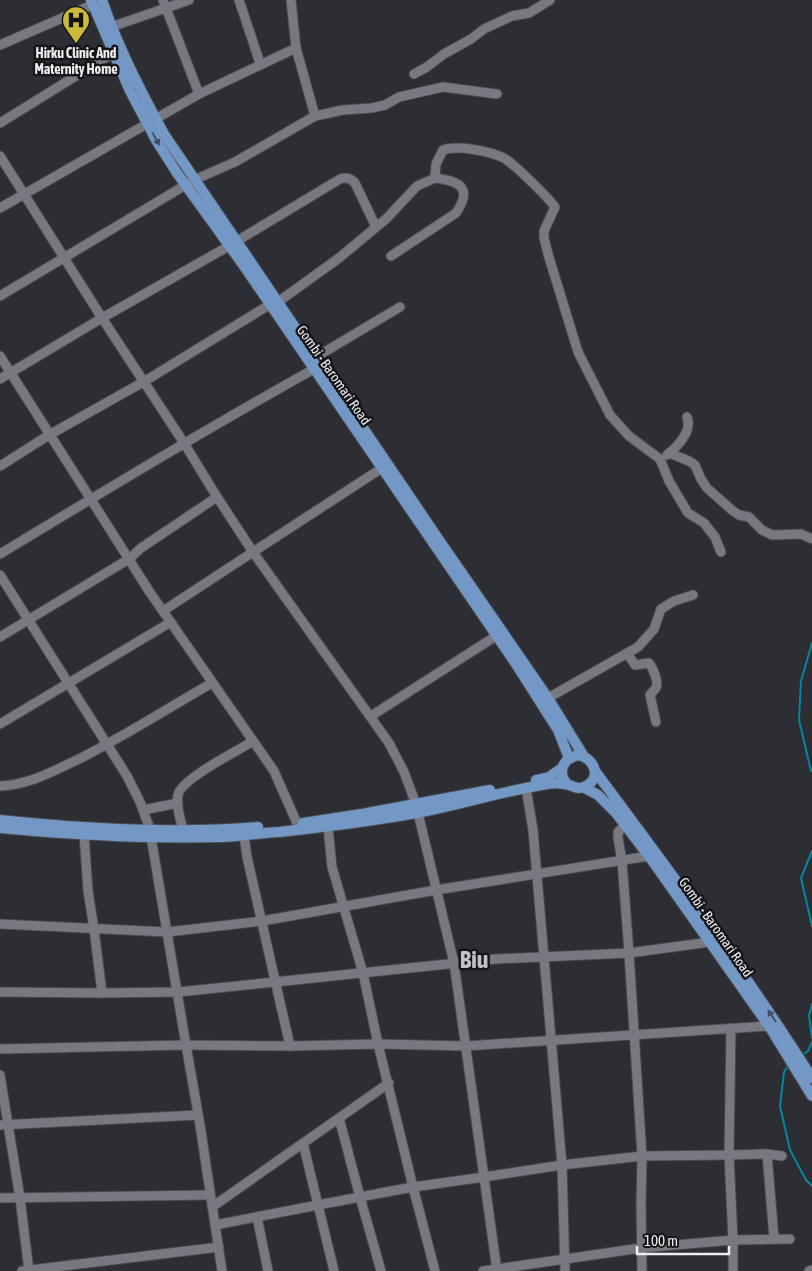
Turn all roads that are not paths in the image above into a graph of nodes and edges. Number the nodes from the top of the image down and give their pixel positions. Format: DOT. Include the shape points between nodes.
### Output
graph roads {
  1 [pos="189,0"];
  2 [pos="239,0"];
  3 [pos="290,0"];
  4 [pos="550,0"];
  5 [pos="95,2"];
  6 [pos="164,4"];
  7 [pos="111,27"];
  8 [pos="0,45"];
  9 [pos="296,48"];
  10 [pos="113,53"];
  11 [pos="260,63"];
  12 [pos="414,74"];
  13 [pos="198,94"];
  14 [pos="497,94"];
  15 [pos="314,116"];
  16 [pos="152,121"];
  17 [pos="0,123"];
  18 [pos="0,156"];
  19 [pos="435,178"];
  20 [pos="190,183"];
  21 [pos="24,193"];
  22 [pos="0,208"];
  23 [pos="376,227"];
  24 [pos="233,244"];
  25 [pos="391,256"];
  26 [pos="65,258"];
  27 [pos="0,296"];
  28 [pos="274,303"];
  29 [pos="400,307"];
  30 [pos="102,318"];
  31 [pos="0,356"];
  32 [pos="316,358"];
  33 [pos="314,370"];
  34 [pos="11,372"];
  35 [pos="0,379"];
  36 [pos="145,381"];
  37 [pos="687,417"];
  38 [pos="49,435"];
  39 [pos="184,443"];
  40 [pos="669,453"];
  41 [pos="660,459"];
  42 [pos="0,466"];
  43 [pos="382,468"];
  44 [pos="397,484"];
  45 [pos="217,497"];
  46 [pos="90,500"];
  47 [pos="812,539"];
  48 [pos="253,552"];
  49 [pos="721,552"];
  50 [pos="0,554"];
  51 [pos="129,559"];
  52 [pos="0,576"];
  53 [pos="693,595"];
  54 [pos="163,611"];
  55 [pos="28,620"];
  56 [pos="171,622"];
  57 [pos="496,636"];
  58 [pos="0,637"];
  59 [pos="627,653"];
  60 [pos="212,682"];
  61 [pos="70,683"];
  62 [pos="548,698"];
  63 [pos="371,716"];
  64 [pos="656,722"];
  65 [pos="0,724"];
  66 [pos="252,742"];
  67 [pos="107,744"];
  68 [pos="583,756"];
  69 [pos="569,758"];
  70 [pos="562,768"];
  71 [pos="595,771"];
  72 [pos="567,784"];
  73 [pos="0,786"];
  74 [pos="583,787"];
  75 [pos="526,788"];
  76 [pos="178,803"];
  77 [pos="417,809"];
  78 [pos="143,810"];
  79 [pos="0,820"];
  80 [pos="625,825"];
  81 [pos="299,826"];
  82 [pos="328,826"];
  83 [pos="0,828"];
  84 [pos="183,830"];
  85 [pos="150,833"];
  86 [pos="84,834"];
  87 [pos="244,835"];
  88 [pos="649,856"];
  89 [pos="622,861"];
  90 [pos="536,874"];
  91 [pos="436,890"];
  92 [pos="343,907"];
  93 [pos="262,922"];
  94 [pos="0,924"];
  95 [pos="94,929"];
  96 [pos="167,932"];
  97 [pos="710,942"];
  98 [pos="629,953"];
  99 [pos="543,956"];
  100 [pos="454,962"];
  101 [pos="363,973"];
  102 [pos="275,981"];
  103 [pos="0,992"];
  104 [pos="178,992"];
  105 [pos="102,993"];
  106 [pos="769,1026"];
  107 [pos="731,1028"];
  108 [pos="634,1035"];
  109 [pos="551,1040"];
  110 [pos="378,1044"];
  111 [pos="186,1045"];
  112 [pos="290,1046"];
  113 [pos="466,1046"];
  114 [pos="0,1049"];
  115 [pos="795,1059"];
  116 [pos="802,1070"];
  117 [pos="0,1075"];
  118 [pos="812,1078"];
  119 [pos="389,1083"];
  120 [pos="812,1096"];
  121 [pos="198,1115"];
  122 [pos="339,1118"];
  123 [pos="4,1125"];
  124 [pos="304,1143"];
  125 [pos="767,1154"];
  126 [pos="729,1155"];
  127 [pos="642,1156"];
  128 [pos="782,1156"];
  129 [pos="562,1165"];
  130 [pos="484,1177"];
  131 [pos="413,1187"];
  132 [pos="210,1195"];
  133 [pos="360,1197"];
  134 [pos="0,1198"];
  135 [pos="20,1198"];
  136 [pos="318,1205"];
  137 [pos="212,1207"];
  138 [pos="257,1217"];
  139 [pos="215,1225"];
  140 [pos="774,1238"];
  141 [pos="790,1239"];
  142 [pos="733,1240"];
  143 [pos="219,1247"];
  144 [pos="641,1248"];
  145 [pos="564,1259"];
  146 [pos="496,1270"];
  147 [pos="22,1271"];
  148 [pos="29,1271"];
  149 [pos="222,1271"];
  150 [pos="268,1271"];
  151 [pos="334,1271"];
  152 [pos="381,1271"];
  153 [pos="435,1271"];
  154 [pos="482,1271"];
  155 [pos="565,1271"];
  156 [pos="642,1271"];
  157 [pos="732,1271"];
  1 -- 6 [label="street"];
  2 -- 11 [label="street"];
  3 -- 9 [label="street"];
  4 -- 12 [label="street" via="529,13 512,16 484,28"];
  5 -- 7 [label="main road, Gombi - Baromari Road"];
  5 -- 8 [label="street"];
  5 -- 10 [label="main road, Gombi - Baromari Road"];
  6 -- 7 [label="street"];
  6 -- 13 [label="street"];
  7 -- 16 [label="main road, Gombi - Baromari Road"];
  9 -- 11 [label="street"];
  9 -- 15 [label="street"];
  10 -- 16 [label="main road, Gombi - Baromari Road"];
  10 -- 17 [label="street"];
  11 -- 13 [label="street"];
  13 -- 16 [label="street"];
  14 -- 15 [label="street" via="443,87 399,97 372,108"];
  15 -- 20 [label="street" via="235,162"];
  16 -- 20 [label="main road, Gombi - Baromari Road" via="156,140"];
  16 -- 21 [label="street"];
  18 -- 21 [label="street"];
  19 -- 23 [label="street" via="417,186"];
  19 -- 25 [label="street" via="461,186 464,198 461,206 456,213"];
  19 -- 41 [label="street" via="442,150 456,148 493,154 505,159 555,206 544,238 578,352 610,415 629,436"];
  20 -- 24 [label="main road, Gombi - Baromari Road"];
  20 -- 26 [label="street"];
  21 -- 22 [label="street"];
  21 -- 26 [label="street"];
  23 -- 24 [label="street" via="355,183 346,178"];
  23 -- 28 [label="street" via="339,258"];
  24 -- 28 [label="main road, Gombi - Baromari Road"];
  24 -- 30 [label="street"];
  26 -- 27 [label="street"];
  26 -- 30 [label="street"];
  28 -- 32 [label="main road, Gombi - Baromari Road"];
  28 -- 33 [label="main road, Gombi - Baromari Road"];
  28 -- 36 [label="street"];
  29 -- 32 [label="street"];
  30 -- 34 [label="street"];
  30 -- 36 [label="street"];
  31 -- 34 [label="street"];
  32 -- 44 [label="main road, Gombi - Baromari Road"];
  33 -- 39 [label="street"];
  33 -- 43 [label="main road, Gombi - Baromari Road"];
  34 -- 35 [label="street"];
  34 -- 38 [label="street"];
  36 -- 38 [label="street"];
  36 -- 39 [label="street"];
  37 -- 40 [label="street" via="688,428 683,438"];
  38 -- 42 [label="street"];
  38 -- 46 [label="street"];
  39 -- 45 [label="street"];
  39 -- 46 [label="street"];
  40 -- 41 [label="street"];
  40 -- 47 [label="street" via="695,465 707,488 762,530 772,535 801,534"];
  41 -- 49 [label="street" via="688,514 704,522"];
  43 -- 44 [label="main road, Gombi - Baromari Road"];
  43 -- 48 [label="street"];
  44 -- 57 [label="main road, Gombi - Baromari Road"];
  44 -- 62 [label="main road, Gombi - Baromari Road"];
  45 -- 48 [label="street"];
  45 -- 51 [label="street" via="140,548"];
  46 -- 50 [label="street"];
  46 -- 51 [label="street"];
  48 -- 54 [label="street"];
  48 -- 63 [label="street"];
  51 -- 54 [label="street"];
  51 -- 55 [label="street"];
  52 -- 55 [label="street"];
  53 -- 59 [label="street" via="674,601 661,610 654,629 638,647"];
  54 -- 56 [label="street"];
  55 -- 58 [label="street"];
  55 -- 61 [label="street"];
  56 -- 60 [label="street"];
  56 -- 61 [label="street"];
  57 -- 63 [label="street"];
  57 -- 69 [label="main road, Gombi - Baromari Road" via="558,730"];
  59 -- 62 [label="street"];
  59 -- 64 [label="street" via="635,665 648,663 652,666 657,683 650,701"];
  60 -- 66 [label="street"];
  60 -- 67 [label="street"];
  61 -- 65 [label="street"];
  61 -- 67 [label="street"];
  62 -- 68 [label="main road, Gombi - Baromari Road"];
  63 -- 77 [label="street" via="404,772"];
  66 -- 76 [label="street" via="202,771 182,787"];
  66 -- 81 [label="street" via="274,771"];
  67 -- 73 [label="street" via="39,779"];
  67 -- 78 [label="street"];
  68 -- 69 [label="main road"];
  68 -- 71 [label="main road" via="592,761"];
  69 -- 70 [label="main road"];
  70 -- 72 [label="main road" via="562,777"];
  70 -- 77 [label="main road" via="550,777"];
  71 -- 74 [label="main road" via="592,781"];
  115 -- 71 [label="main road, Gombi - Baromari Road, one-way" via="714,934"];
  72 -- 74 [label="main road"];
  72 -- 75 [label="main road"];
  74 -- 80 [label="main road, Gombi - Baromari Road" via="598,795"];
  75 -- 77 [label="main road"];
  75 -- 90 [label="street"];
  76 -- 78 [label="street"];
  76 -- 84 [label="street"];
  77 -- 81 [label="main road"];
  77 -- 82 [label="main road"];
  77 -- 91 [label="street"];
  78 -- 85 [label="street"];
  79 -- 85 [label="main road"];
  80 -- 88 [label="main road, Gombi - Baromari Road"];
  80 -- 89 [label="street" via="618,832"];
  81 -- 82 [label="main road"];
  81 -- 84 [label="main road"];
  81 -- 87 [label="main road"];
  82 -- 92 [label="street" via="332,867"];
  83 -- 86 [label="main road"];
  84 -- 85 [label="main road"];
  85 -- 86 [label="main road"];
  85 -- 87 [label="main road"];
  85 -- 96 [label="street"];
  86 -- 95 [label="street"];
  87 -- 93 [label="street"];
  88 -- 89 [label="street"];
  88 -- 97 [label="main road, Gombi - Baromari Road"];
  89 -- 90 [label="street"];
  89 -- 98 [label="street"];
  90 -- 91 [label="street"];
  90 -- 99 [label="street"];
  91 -- 92 [label="street"];
  91 -- 100 [label="street"];
  92 -- 93 [label="street"];
  92 -- 101 [label="street"];
  93 -- 96 [label="street"];
  93 -- 102 [label="street"];
  94 -- 95 [label="street"];
  95 -- 96 [label="street"];
  95 -- 105 [label="street"];
  96 -- 104 [label="street"];
  97 -- 98 [label="street"];
  97 -- 106 [label="main road, Gombi - Baromari Road"];
  98 -- 99 [label="street"];
  98 -- 108 [label="street"];
  99 -- 100 [label="street"];
  99 -- 109 [label="street"];
  100 -- 101 [label="street"];
  100 -- 113 [label="street"];
  101 -- 102 [label="street"];
  101 -- 110 [label="street"];
  102 -- 104 [label="street"];
  102 -- 112 [label="street"];
  103 -- 105 [label="street"];
  104 -- 105 [label="street"];
  104 -- 111 [label="street"];
  106 -- 107 [label="street"];
  106 -- 115 [label="main road, Gombi - Baromari Road"];
  107 -- 108 [label="street"];
  107 -- 126 [label="street"];
  108 -- 109 [label="street"];
  108 -- 127 [label="street"];
  109 -- 113 [label="street"];
  109 -- 129 [label="street"];
  110 -- 112 [label="street"];
  110 -- 113 [label="street"];
  110 -- 119 [label="street"];
  111 -- 112 [label="street"];
  111 -- 114 [label="street"];
  111 -- 121 [label="street"];
  113 -- 130 [label="street"];
  115 -- 116 [label="main road, Gombi - Baromari Road"];
  116 -- 118 [label="main road, Gombi - Baromari Road"];
  116 -- 120 [label="main road, Gombi - Baromari Road"];
  117 -- 123 [label="street"];
  119 -- 122 [label="street"];
  119 -- 131 [label="street"];
  121 -- 123 [label="street"];
  121 -- 132 [label="street"];
  122 -- 124 [label="street"];
  122 -- 133 [label="street"];
  123 -- 135 [label="street"];
  124 -- 136 [label="street"];
  124 -- 137 [label="street"];
  125 -- 126 [label="street"];
  125 -- 128 [label="street"];
  125 -- 140 [label="street"];
  126 -- 127 [label="street"];
  126 -- 142 [label="street"];
  127 -- 129 [label="street"];
  127 -- 144 [label="street"];
  129 -- 130 [label="street"];
  129 -- 145 [label="street"];
  130 -- 131 [label="street"];
  130 -- 146 [label="street"];
  131 -- 133 [label="street"];
  131 -- 153 [label="street"];
  132 -- 135 [label="street"];
  132 -- 137 [label="street"];
  133 -- 136 [label="street"];
  133 -- 152 [label="street"];
  134 -- 135 [label="street"];
  135 -- 148 [label="street"];
  136 -- 138 [label="street"];
  136 -- 151 [label="street"];
  137 -- 139 [label="street"];
  138 -- 139 [label="street"];
  138 -- 150 [label="street"];
  139 -- 143 [label="street"];
  140 -- 141 [label="street"];
  140 -- 142 [label="street"];
  142 -- 144 [label="street"];
  142 -- 157 [label="street"];
  143 -- 148 [label="street"];
  143 -- 149 [label="street"];
  144 -- 145 [label="street"];
  144 -- 156 [label="street"];
  145 -- 146 [label="street"];
  145 -- 155 [label="street"];
  146 -- 154 [label="street"];
  147 -- 148 [label="street"];
}
